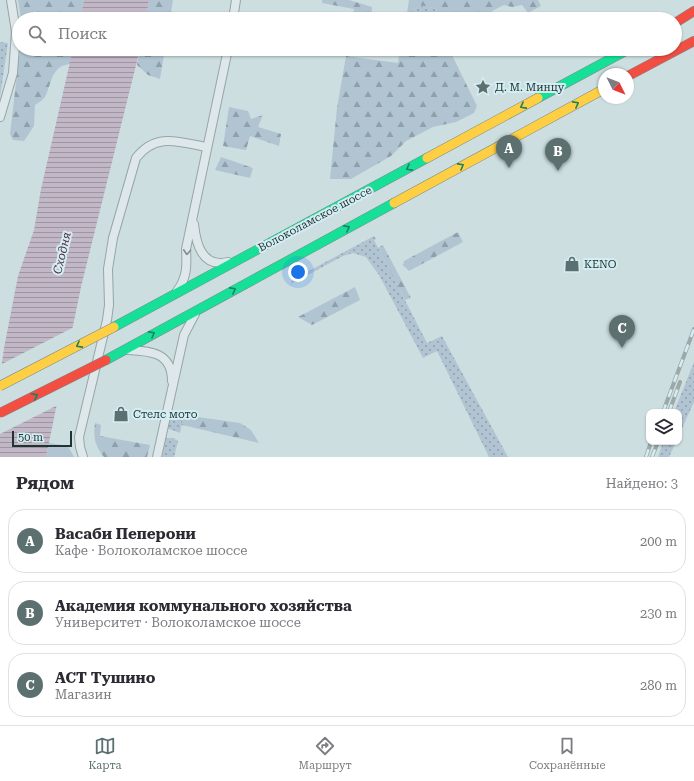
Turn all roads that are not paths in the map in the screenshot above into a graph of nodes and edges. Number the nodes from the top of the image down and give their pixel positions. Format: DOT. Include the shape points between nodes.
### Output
graph roads {
  1 [pos="11,0"];
  2 [pos="236,0"];
  3 [pos="694,11"];
  4 [pos="13,12"];
  5 [pos="233,12"];
  6 [pos="694,15"];
  7 [pos="682,19"];
  8 [pos="682,21"];
  9 [pos="694,41"];
  10 [pos="682,47"];
  11 [pos="14,56"];
  12 [pos="226,56"];
  13 [pos="616,56"];
  14 [pos="666,56"];
  15 [pos="634,73"];
  16 [pos="598,92"];
  17 [pos="0,117"];
  18 [pos="206,147"];
  19 [pos="193,214"];
  20 [pos="239,259"];
  21 [pos="175,294"];
  22 [pos="199,309"];
  23 [pos="124,350"];
  24 [pos="0,386"];
  25 [pos="172,390"];
  26 [pos="0,414"];
  27 [pos="83,457"];
  28 [pos="156,457"];
  1 -- 4 [label="street"];
  2 -- 5 [label="street"];
  3 -- 7 [label="main road"];
  6 -- 8 [label="main road"];
  9 -- 10 [label="main road"];
  11 -- 17 [label="street" via="13,73"];
  12 -- 18 [label="street"];
  13 -- 20 [label="main road, Волоколамское шоссе, one-way"];
  14 -- 15 [label="main road"];
  22 -- 16 [label="main road, one-way"];
  18 -- 19 [label="street"];
  18 -- 27 [label="street" via="159,141 147,146 136,158 110,254 107,320 79,437"];
  19 -- 20 [label="street" via="195,238 202,254 208,260 218,263"];
  19 -- 21 [label="street, one-way" via="186,249 186,273"];
  20 -- 21 [label="main road, Волоколамское шоссе"];
  21 -- 24 [label="main road, Волоколамское шоссе, one-way, bridge"];
  23 -- 22 [label="main road, one-way"];
  22 -- 25 [label="street" via="184,335"];
  23 -- 25 [label="street" via="148,350 162,357 170,369"];
  26 -- 23 [label="main road, one-way, bridge"];
  25 -- 28 [label="street"];
}
